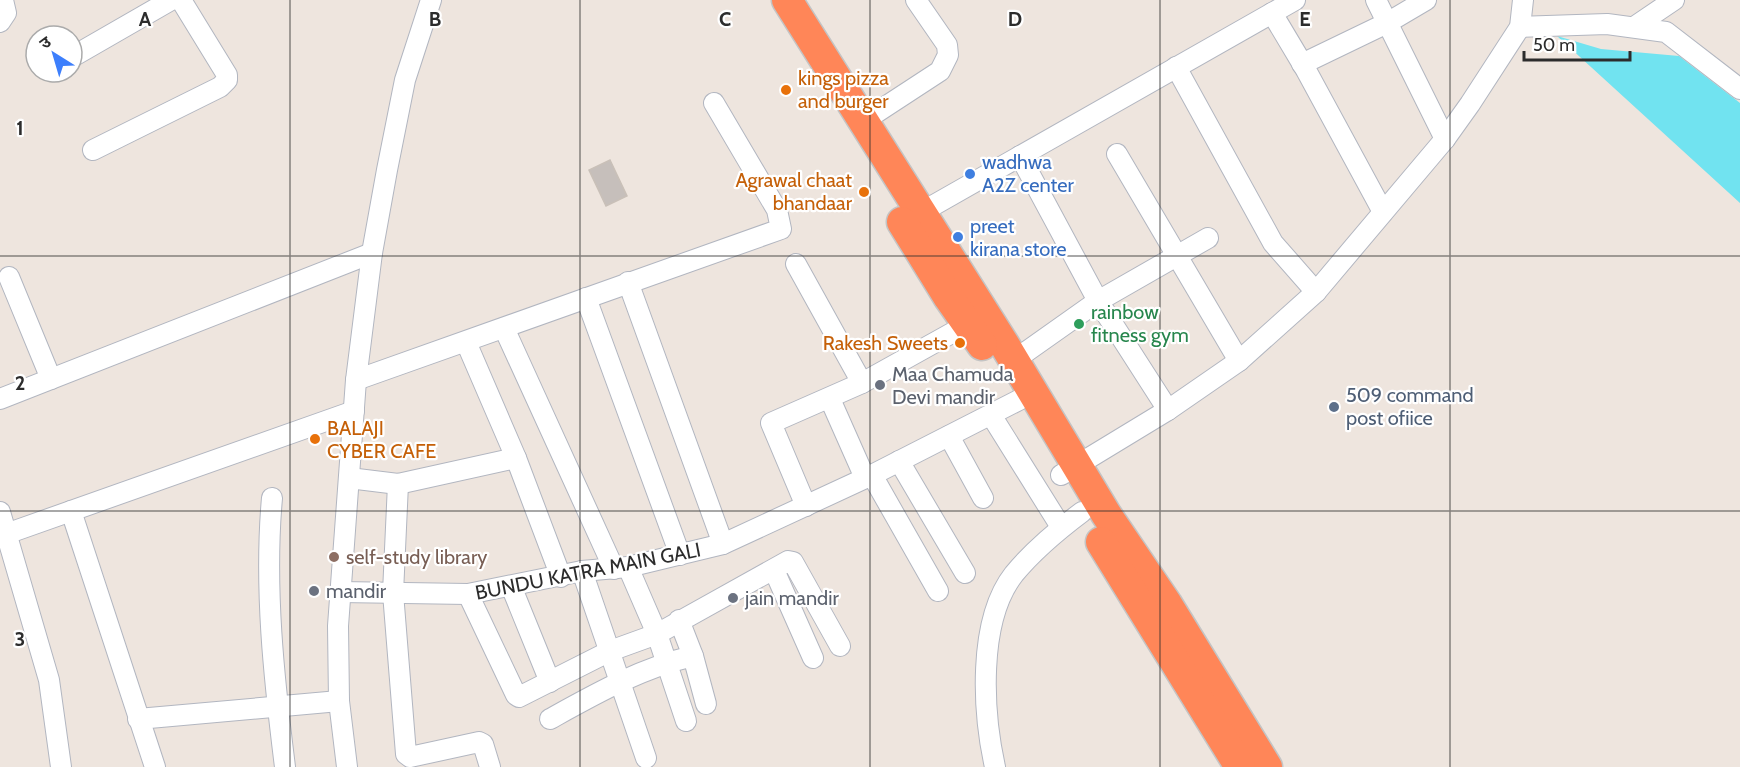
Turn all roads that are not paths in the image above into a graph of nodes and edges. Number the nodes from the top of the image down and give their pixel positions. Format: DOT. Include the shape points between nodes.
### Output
graph roads {
  1 [pos="3,0"];
  2 [pos="171,0"];
  3 [pos="181,0"];
  4 [pos="431,0"];
  5 [pos="771,0"];
  6 [pos="788,0"];
  7 [pos="916,0"];
  8 [pos="1295,0"];
  9 [pos="1376,0"];
  10 [pos="1426,0"];
  11 [pos="1522,0"];
  12 [pos="1674,0"];
  13 [pos="1272,13"];
  14 [pos="0,22"];
  15 [pos="1387,23"];
  16 [pos="1520,27"];
  17 [pos="1634,27"];
  18 [pos="84,50"];
  19 [pos="1302,64"];
  20 [pos="1176,67"];
  21 [pos="1740,89"];
  22 [pos="714,103"];
  23 [pos="862,122"];
  24 [pos="1445,139"];
  25 [pos="93,150"];
  26 [pos="1117,154"];
  27 [pos="1020,156"];
  28 [pos="1383,212"];
  29 [pos="920,213"];
  30 [pos="1208,238"];
  31 [pos="372,254"];
  32 [pos="1176,256"];
  33 [pos="796,264"];
  34 [pos="9,277"];
  35 [pos="628,282"];
  36 [pos="1316,292"];
  37 [pos="586,298"];
  38 [pos="1098,301"];
  39 [pos="968,324"];
  40 [pos="504,328"];
  41 [pos="466,342"];
  42 [pos="1013,361"];
  43 [pos="1239,362"];
  44 [pos="51,379"];
  45 [pos="356,380"];
  46 [pos="862,383"];
  47 [pos="0,399"];
  48 [pos="830,399"];
  49 [pos="1019,400"];
  50 [pos="1168,410"];
  51 [pos="354,411"];
  52 [pos="991,415"];
  53 [pos="949,436"];
  54 [pos="516,458"];
  55 [pos="900,461"];
  56 [pos="1070,470"];
  57 [pos="868,477"];
  58 [pos="349,478"];
  59 [pos="398,484"];
  60 [pos="272,498"];
  61 [pos="983,498"];
  62 [pos="806,506"];
  63 [pos="71,511"];
  64 [pos="0,512"];
  65 [pos="1072,520"];
  66 [pos="6,534"];
  67 [pos="723,544"];
  68 [pos="680,555"];
  69 [pos="621,568"];
  70 [pos="774,570"];
  71 [pos="582,571"];
  72 [pos="965,573"];
  73 [pos="561,577"];
  74 [pos="511,586"];
  75 [pos="938,591"];
  76 [pos="340,592"];
  77 [pos="393,593"];
  78 [pos="468,594"];
  79 [pos="679,620"];
  80 [pos="657,634"];
  81 [pos="840,646"];
  82 [pos="610,651"];
  83 [pos="693,656"];
  84 [pos="813,658"];
  85 [pos="665,662"];
  86 [pos="621,680"];
  87 [pos="550,682"];
  88 [pos="339,701"];
  89 [pos="706,704"];
  90 [pos="277,706"];
  91 [pos="138,719"];
  92 [pos="550,719"];
  93 [pos="686,721"];
  94 [pos="646,758"];
  95 [pos="61,767"];
  96 [pos="155,767"];
  97 [pos="285,767"];
  98 [pos="347,767"];
  99 [pos="490,767"];
  100 [pos="995,767"];
  101 [pos="1240,767"];
  102 [pos="1268,767"];
  1 -- 14 [label="street" via="6,13"];
  2 -- 18 [label="street"];
  3 -- 25 [label="street" via="227,80"];
  4 -- 31 [label="street" via="405,80"];
  5 -- 39 [label="highway" via="845,131"];
  6 -- 23 [label="highway"];
  7 -- 23 [label="street" via="947,45 945,64"];
  8 -- 13 [label="street"];
  9 -- 15 [label="street"];
  10 -- 15 [label="street"];
  11 -- 16 [label="street"];
  12 -- 17 [label="street"];
  13 -- 19 [label="street"];
  13 -- 20 [label="street"];
  15 -- 19 [label="street"];
  15 -- 24 [label="street"];
  16 -- 17 [label="street"];
  16 -- 24 [label="street"];
  17 -- 21 [label="street" via="1666,32"];
  19 -- 28 [label="street"];
  20 -- 27 [label="street"];
  20 -- 36 [label="street" via="1273,243"];
  22 -- 35 [label="street" via="777,210 783,227 776,233"];
  23 -- 29 [label="highway"];
  24 -- 28 [label="street"];
  26 -- 32 [label="street"];
  27 -- 29 [label="street"];
  27 -- 38 [label="street"];
  28 -- 36 [label="street"];
  29 -- 42 [label="highway"];
  30 -- 32 [label="street"];
  31 -- 44 [label="street"];
  31 -- 45 [label="street"];
  32 -- 38 [label="street"];
  32 -- 43 [label="street"];
  33 -- 46 [label="street"];
  34 -- 44 [label="street"];
  35 -- 37 [label="street"];
  35 -- 67 [label="street"];
  36 -- 43 [label="street"];
  37 -- 40 [label="street"];
  37 -- 68 [label="street"];
  38 -- 42 [label="street"];
  38 -- 50 [label="street"];
  39 -- 46 [label="street"];
  39 -- 49 [label="highway"];
  40 -- 41 [label="street"];
  40 -- 69 [label="street"];
  41 -- 45 [label="street"];
  41 -- 54 [label="street"];
  42 -- 56 [label="highway"];
  43 -- 50 [label="street"];
  44 -- 47 [label="street"];
  45 -- 51 [label="street"];
  46 -- 48 [label="street"];
  48 -- 57 [label="street"];
  48 -- 62 [label="street" via="771,423"];
  49 -- 52 [label="street, BUNDU KATRA MAIN GALI"];
  49 -- 56 [label="highway"];
  50 -- 56 [label="street"];
  51 -- 58 [label="street"];
  51 -- 63 [label="street"];
  52 -- 53 [label="street, BUNDU KATRA MAIN GALI"];
  52 -- 65 [label="street"];
  53 -- 55 [label="street, BUNDU KATRA MAIN GALI"];
  53 -- 61 [label="street"];
  54 -- 59 [label="street"];
  54 -- 73 [label="street"];
  55 -- 57 [label="street, BUNDU KATRA MAIN GALI"];
  55 -- 72 [label="street"];
  56 -- 65 [label="highway"];
  56 -- 102 [label="highway" via="1106,514 1167,604"];
  57 -- 62 [label="street, BUNDU KATRA MAIN GALI"];
  57 -- 75 [label="street"];
  58 -- 59 [label="street"];
  58 -- 76 [label="street"];
  59 -- 77 [label="street"];
  60 -- 90 [label="street" via="268,543"];
  62 -- 67 [label="street, BUNDU KATRA MAIN GALI"];
  63 -- 66 [label="street"];
  63 -- 91 [label="street"];
  64 -- 66 [label="street"];
  65 -- 100 [label="street" via="1013,575 996,609 987,652 989,741"];
  65 -- 101 [label="highway"];
  66 -- 95 [label="street" via="49,680"];
  67 -- 68 [label="street, BUNDU KATRA MAIN GALI"];
  68 -- 69 [label="street, BUNDU KATRA MAIN GALI"];
  69 -- 71 [label="street, BUNDU KATRA MAIN GALI"];
  69 -- 80 [label="street"];
  70 -- 79 [label="street"];
  70 -- 81 [label="street" via="793,562"];
  70 -- 84 [label="street"];
  71 -- 73 [label="street, BUNDU KATRA MAIN GALI"];
  71 -- 82 [label="street"];
  73 -- 74 [label="street, BUNDU KATRA MAIN GALI"];
  74 -- 78 [label="street, BUNDU KATRA MAIN GALI"];
  74 -- 87 [label="street"];
  76 -- 77 [label="street, BUNDU KATRA MAIN GALI"];
  76 -- 88 [label="street"];
  77 -- 78 [label="street, BUNDU KATRA MAIN GALI"];
  77 -- 99 [label="street" via="406,754 410,757 479,742"];
  78 -- 87 [label="street" via="516,694 522,696"];
  79 -- 80 [label="street"];
  79 -- 83 [label="street"];
  80 -- 82 [label="street"];
  80 -- 85 [label="street"];
  82 -- 86 [label="street"];
  82 -- 87 [label="street"];
  83 -- 85 [label="street"];
  83 -- 89 [label="street"];
  85 -- 86 [label="street"];
  85 -- 93 [label="street"];
  86 -- 92 [label="street"];
  86 -- 94 [label="street"];
  88 -- 90 [label="street"];
  88 -- 98 [label="street"];
  90 -- 91 [label="street"];
  90 -- 97 [label="street"];
  91 -- 96 [label="street"];
}
